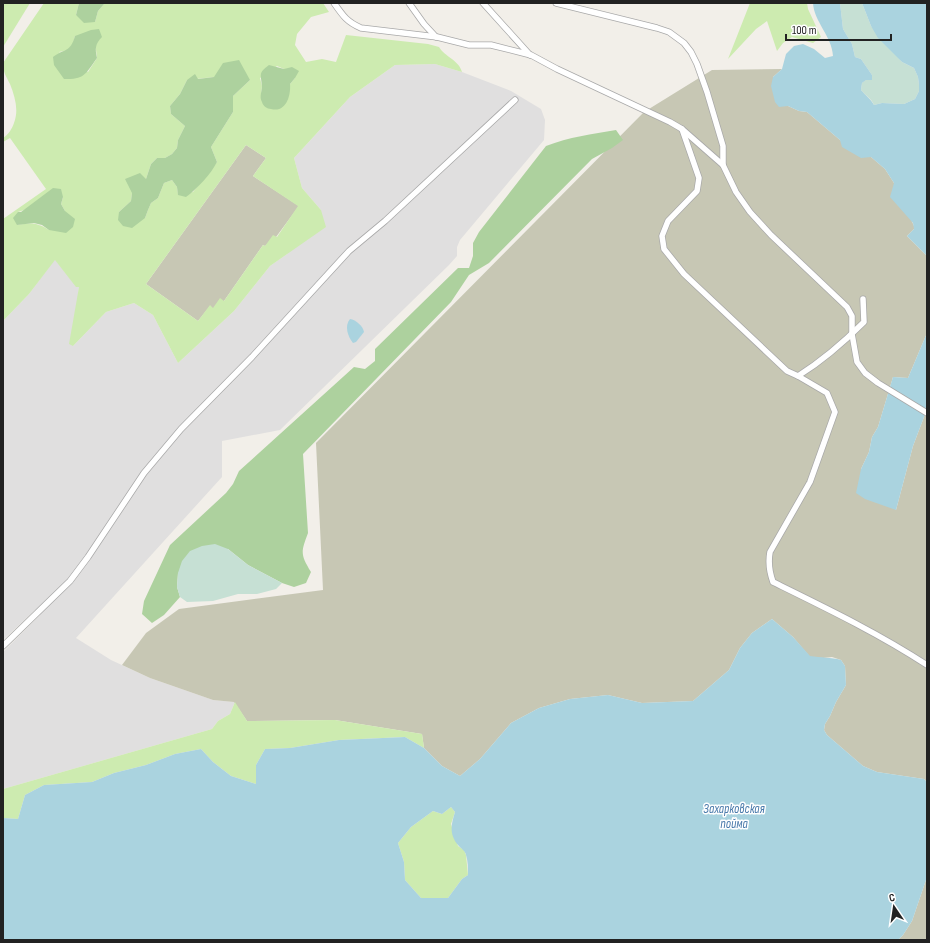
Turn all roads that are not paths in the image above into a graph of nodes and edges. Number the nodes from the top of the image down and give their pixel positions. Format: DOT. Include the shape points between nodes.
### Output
graph roads {
  1 [pos="334,3"];
  2 [pos="409,3"];
  3 [pos="483,3"];
  4 [pos="556,3"];
  5 [pos="437,37"];
  6 [pos="530,55"];
  7 [pos="515,100"];
  8 [pos="682,129"];
  9 [pos="723,165"];
  10 [pos="863,299"];
  11 [pos="852,334"];
  12 [pos="798,376"];
  13 [pos="927,413"];
  14 [pos="3,646"];
  15 [pos="927,665"];
  1 -- 5 [label="street" via="350,24 361,28"];
  2 -- 5 [label="street"];
  3 -- 6 [label="street"];
  4 -- 9 [label="street" via="657,28 684,42 697,64 707,92 723,146"];
  5 -- 6 [label="street" via="469,45 491,45"];
  6 -- 8 [label="street"];
  7 -- 14 [label="street" via="385,221 349,251 252,357 181,429 144,473 70,581"];
  8 -- 9 [label="street"];
  8 -- 12 [label="street" via="699,178 697,191 668,221 662,236 664,249 684,274 786,371"];
  9 -- 11 [label="street" via="736,192 750,212 848,307 852,316"];
  10 -- 11 [label="street" via="864,322"];
  11 -- 12 [label="street" via="816,365"];
  11 -- 13 [label="street" via="857,362 865,373"];
  12 -- 15 [label="street" via="828,393 835,412 810,482 770,552 768,564 773,582 860,625"];
}
